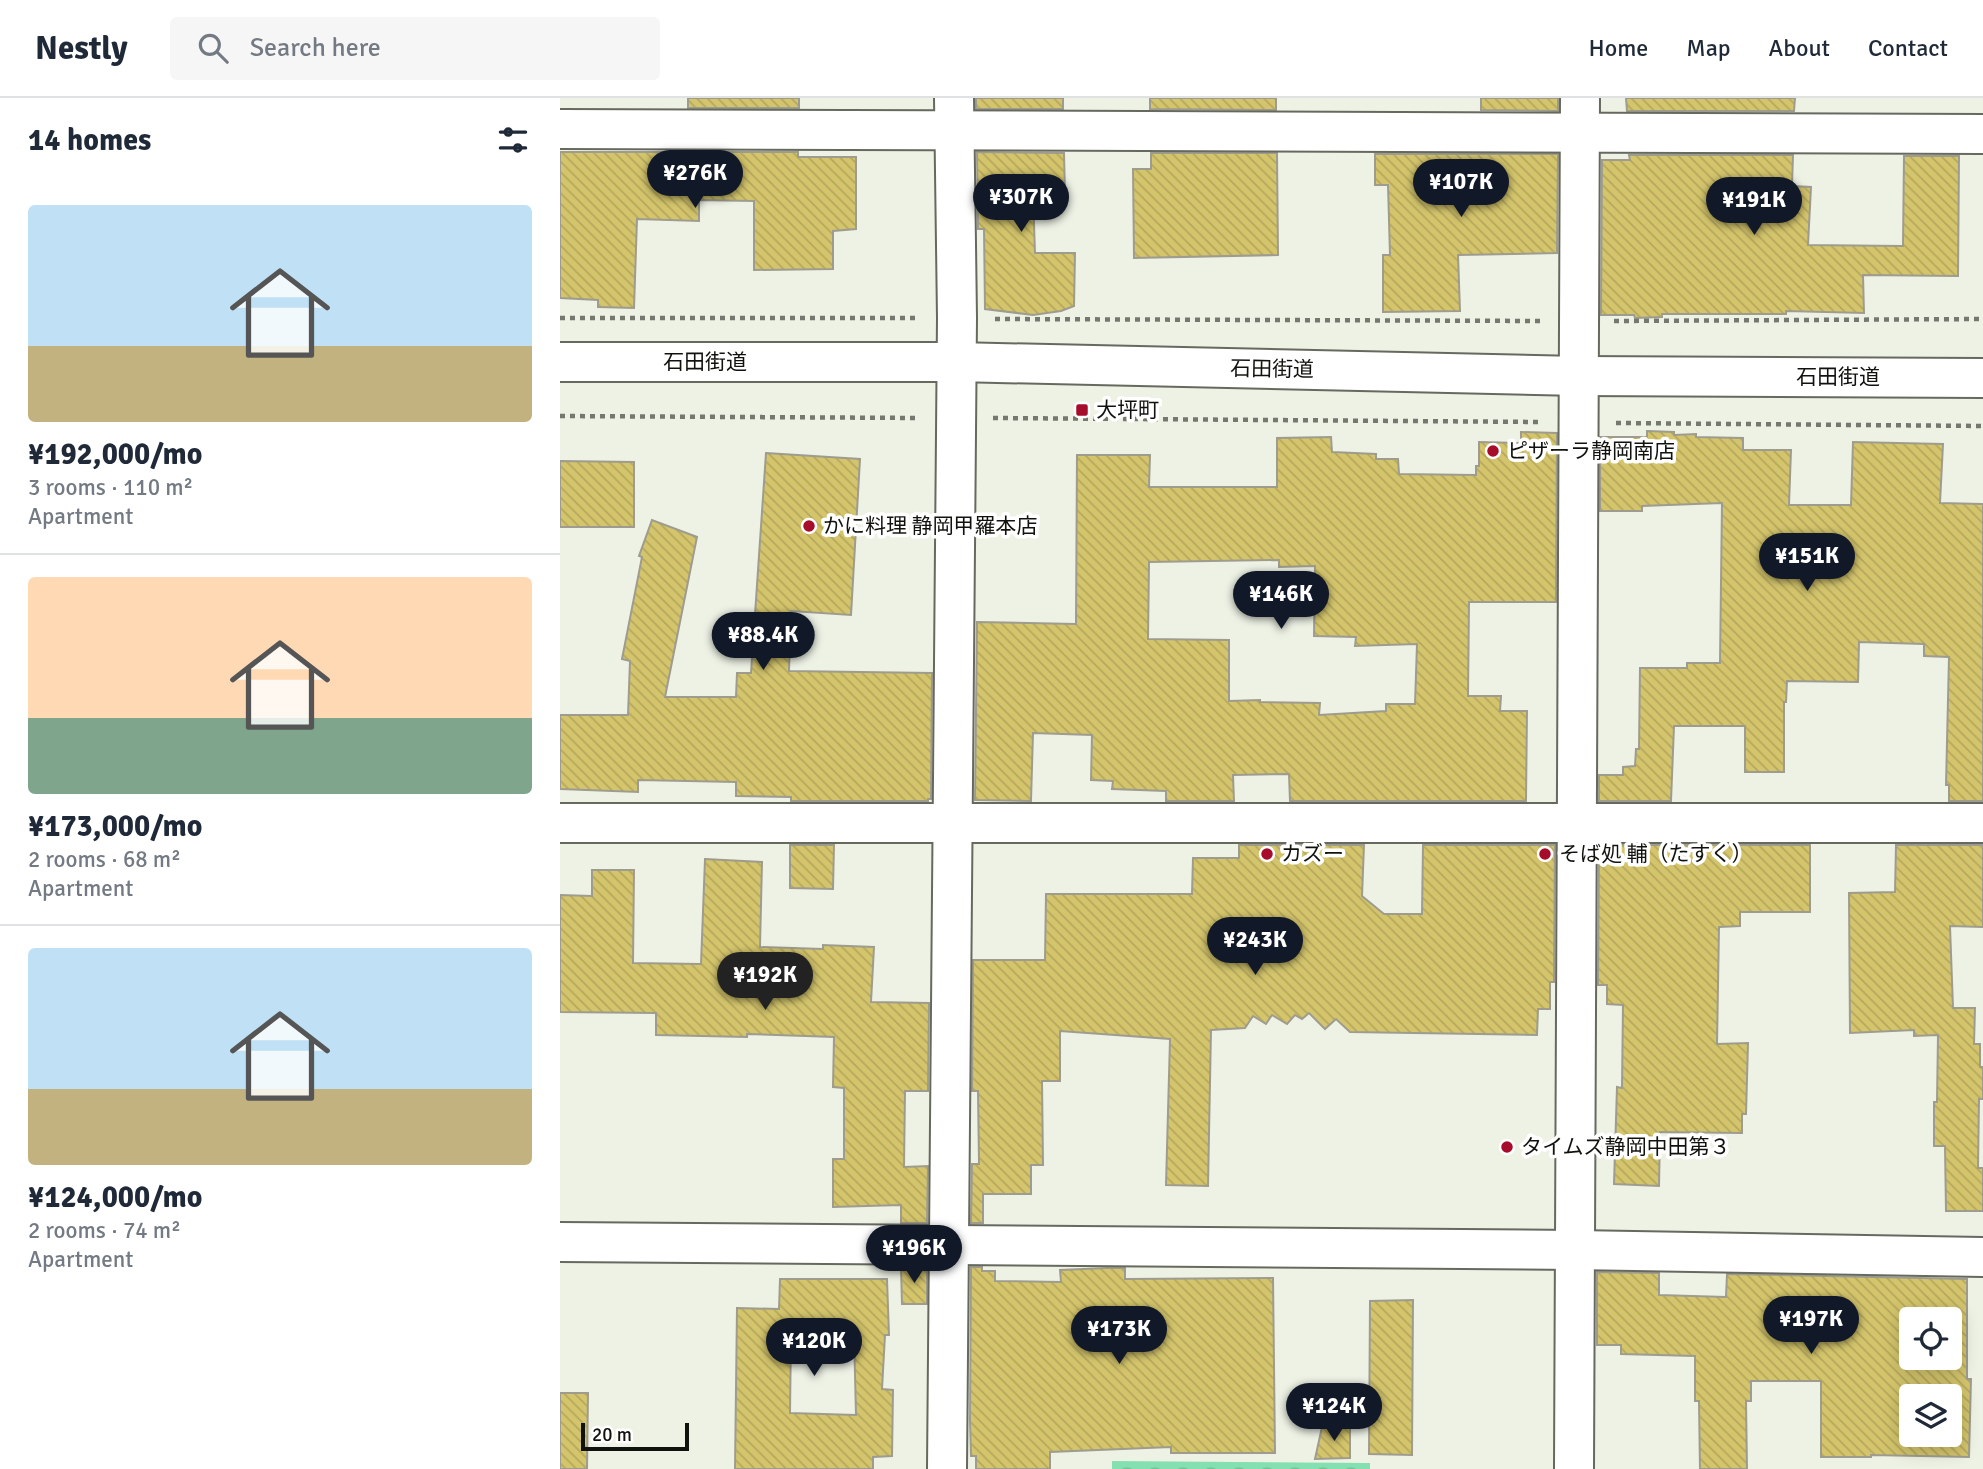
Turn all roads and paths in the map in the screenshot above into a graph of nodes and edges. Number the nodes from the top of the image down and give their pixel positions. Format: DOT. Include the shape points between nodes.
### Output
graph roads {
  1 [pos="953,114"];
  2 [pos="1580,115"];
  3 [pos="560,129"];
  4 [pos="1983,134"];
  5 [pos="560,318"];
  6 [pos="957,318"];
  7 [pos="1983,319"];
  8 [pos="1580,321"];
  9 [pos="560,362"];
  10 [pos="956,362"];
  11 [pos="1580,376"];
  12 [pos="1983,379"];
  13 [pos="560,416"];
  14 [pos="955,418"];
  15 [pos="1580,422"];
  16 [pos="1983,426"];
  17 [pos="1576,822"];
  18 [pos="560,823"];
  19 [pos="1983,823"];
  20 [pos="951,824"];
  21 [pos="560,1242"];
  22 [pos="948,1246"];
  23 [pos="1576,1250"];
  24 [pos="1983,1257"];
  25 [pos="947,1469"];
  26 [pos="1574,1469"];
  1 -- 2 [label="street"];
  1 -- 3 [label="street"];
  1 -- 6 [label="street"];
  2 -- 4 [label="street"];
  2 -- 8 [label="street"];
  5 -- 6 [label="path"];
  6 -- 8 [label="path"];
  6 -- 10 [label="street"];
  7 -- 8 [label="path"];
  8 -- 11 [label="street"];
  9 -- 10 [label="street, 石田街道"];
  10 -- 11 [label="street, 石田街道"];
  10 -- 14 [label="street"];
  11 -- 12 [label="street, 石田街道"];
  11 -- 15 [label="street"];
  13 -- 14 [label="path"];
  14 -- 15 [label="path"];
  14 -- 20 [label="street"];
  15 -- 16 [label="path"];
  15 -- 17 [label="street"];
  17 -- 19 [label="street"];
  17 -- 20 [label="street"];
  17 -- 23 [label="street"];
  18 -- 20 [label="street"];
  20 -- 22 [label="street"];
  21 -- 22 [label="street"];
  22 -- 23 [label="street"];
  22 -- 25 [label="street"];
  23 -- 24 [label="street"];
  23 -- 26 [label="street"];
}
